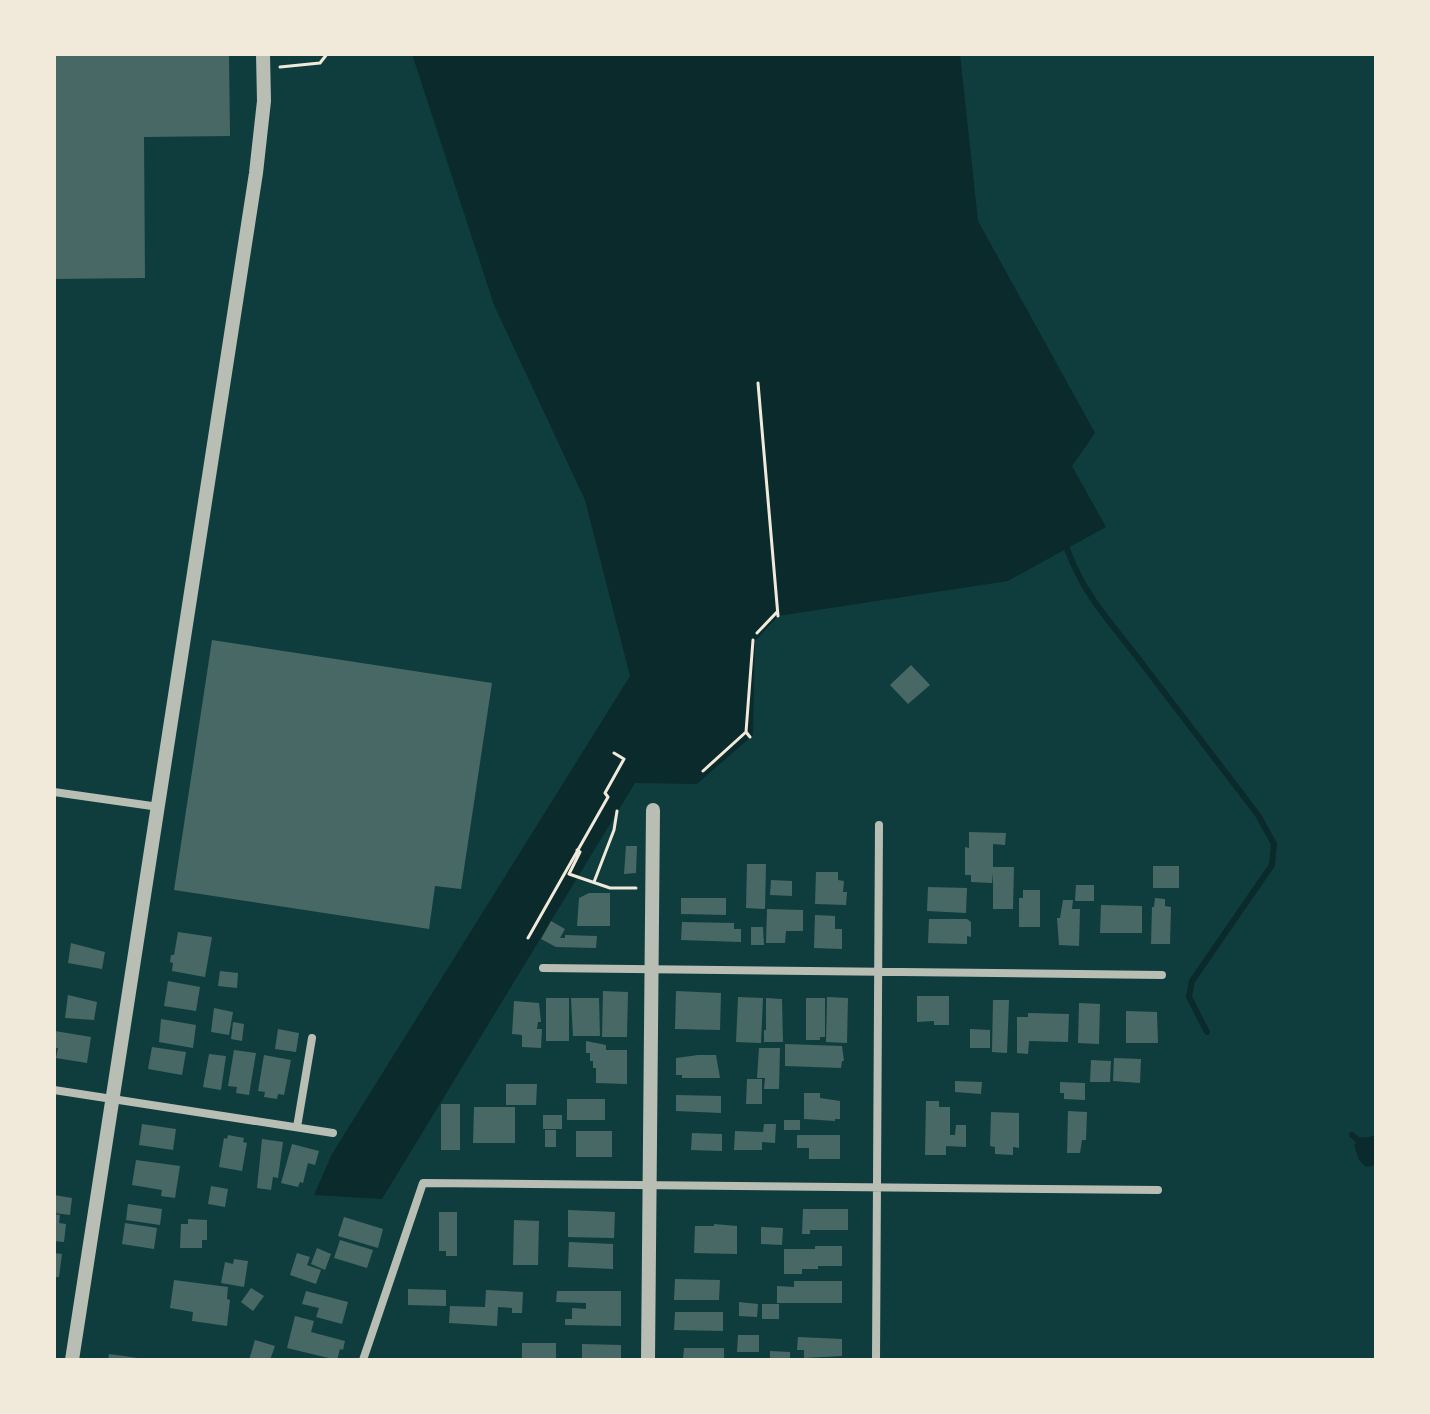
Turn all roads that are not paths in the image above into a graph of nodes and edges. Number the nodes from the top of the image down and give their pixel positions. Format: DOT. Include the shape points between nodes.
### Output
graph roads {
  1 [pos="263,54"];
  2 [pos="54,792"];
  3 [pos="159,807"];
  4 [pos="653,810"];
  5 [pos="879,825"];
  6 [pos="543,968"];
  7 [pos="652,970"];
  8 [pos="878,972"];
  9 [pos="1162,975"];
  10 [pos="312,1038"];
  11 [pos="54,1090"];
  12 [pos="114,1099"];
  13 [pos="297,1127"];
  14 [pos="333,1133"];
  15 [pos="650,1185"];
  16 [pos="876,1187"];
  17 [pos="1158,1190"];
  18 [pos="72,1360"];
  19 [pos="363,1360"];
  20 [pos="648,1360"];
  21 [pos="876,1360"];
  1 -- 3 [label="street" via="256,173"];
  2 -- 3 [label="street"];
  3 -- 12 [label="street"];
  4 -- 7 [label="street"];
  5 -- 8 [label="street"];
  6 -- 7 [label="street"];
  7 -- 8 [label="street"];
  7 -- 15 [label="street"];
  8 -- 9 [label="street"];
  8 -- 16 [label="street"];
  10 -- 13 [label="street"];
  11 -- 12 [label="street"];
  12 -- 13 [label="street"];
  12 -- 18 [label="street"];
  13 -- 14 [label="street"];
  15 -- 16 [label="street"];
  15 -- 19 [label="street" via="423,1183"];
  15 -- 20 [label="street"];
  16 -- 17 [label="street"];
  16 -- 21 [label="street"];
}
